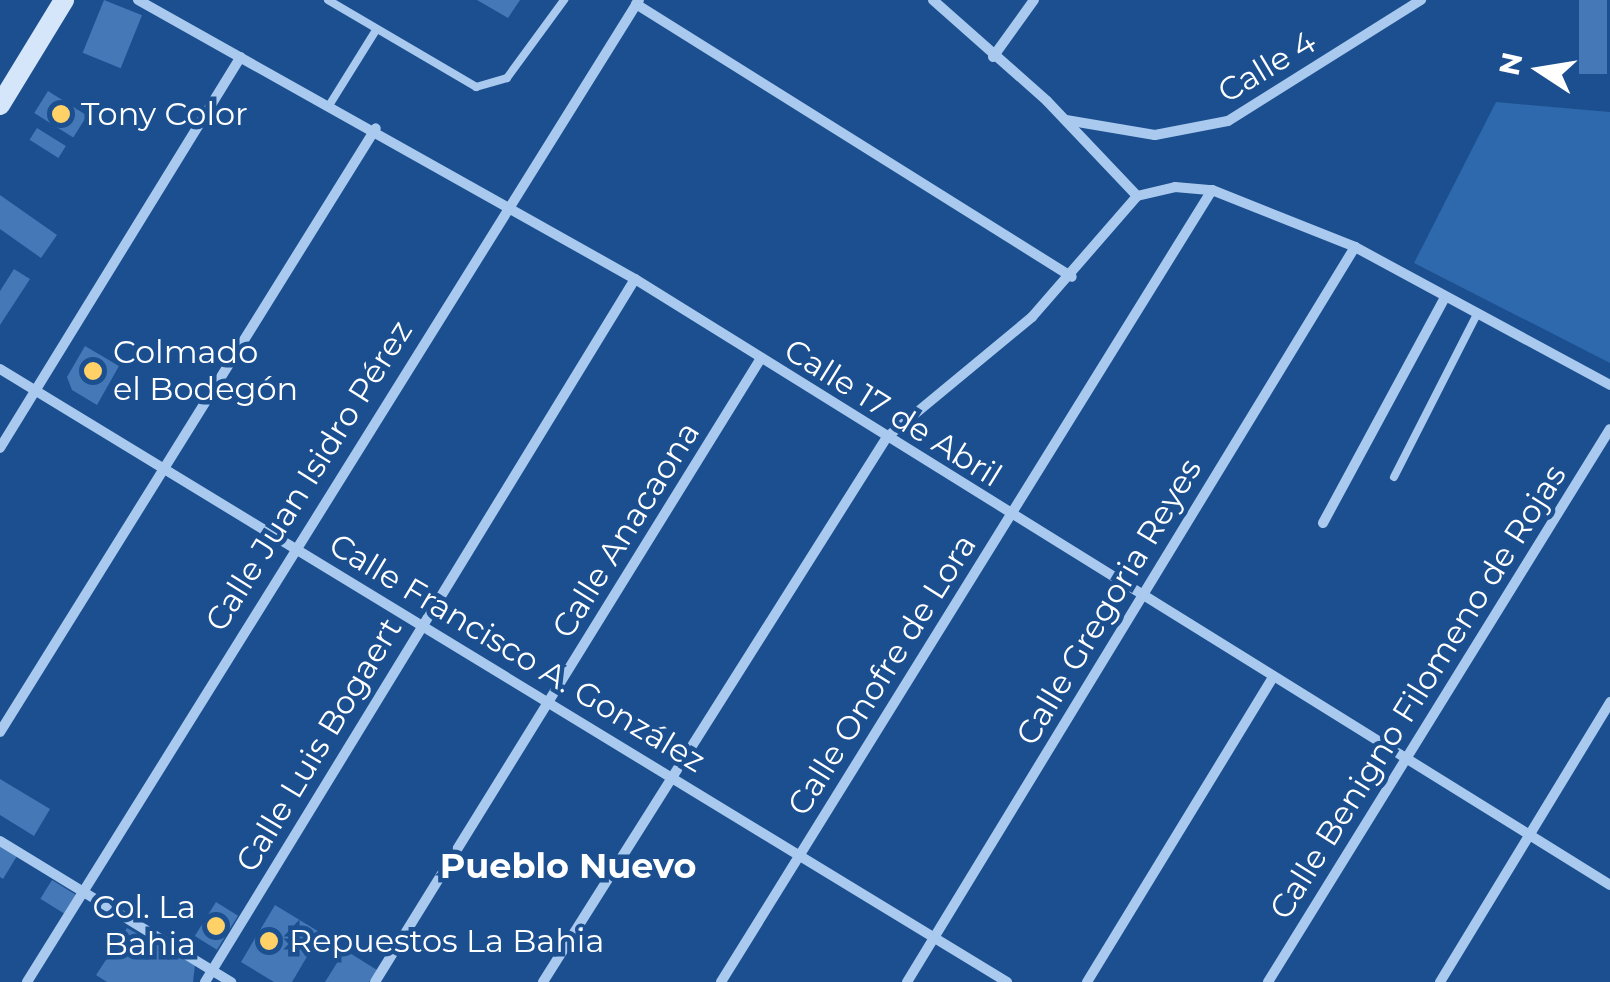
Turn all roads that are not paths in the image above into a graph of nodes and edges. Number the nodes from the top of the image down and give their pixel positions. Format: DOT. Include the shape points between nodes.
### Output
graph roads {
  1 [pos="64,0"];
  2 [pos="138,0"];
  3 [pos="328,0"];
  4 [pos="564,0"];
  5 [pos="933,0"];
  6 [pos="1034,0"];
  7 [pos="1422,0"];
  8 [pos="635,1"];
  9 [pos="376,30"];
  10 [pos="993,56"];
  11 [pos="241,57"];
  12 [pos="0,104"];
  13 [pos="330,104"];
  14 [pos="1066,120"];
  15 [pos="376,128"];
  16 [pos="1212,190"];
  17 [pos="1137,196"];
  18 [pos="508,204"];
  19 [pos="1354,248"];
  20 [pos="1072,278"];
  21 [pos="635,279"];
  22 [pos="1446,297"];
  23 [pos="1477,314"];
  24 [pos="761,358"];
  25 [pos="0,369"];
  26 [pos="1610,385"];
  27 [pos="34,390"];
  28 [pos="1610,429"];
  29 [pos="887,437"];
  30 [pos="0,448"];
  31 [pos="167,471"];
  32 [pos="1394,476"];
  33 [pos="1010,517"];
  34 [pos="1324,523"];
  35 [pos="294,548"];
  36 [pos="1140,599"];
  37 [pos="420,624"];
  38 [pos="1271,680"];
  39 [pos="549,702"];
  40 [pos="1610,702"];
  41 [pos="0,732"];
  42 [pos="1403,763"];
  43 [pos="671,776"];
  44 [pos="1528,837"];
  45 [pos="0,841"];
  46 [pos="800,854"];
  47 [pos="1610,885"];
  48 [pos="80,891"];
  49 [pos="935,936"];
  50 [pos="212,970"];
  51 [pos="27,982"];
  52 [pos="204,982"];
  53 [pos="231,982"];
  54 [pos="375,982"];
  55 [pos="543,982"];
  56 [pos="721,982"];
  57 [pos="907,982"];
  58 [pos="1007,982"];
  59 [pos="1087,982"];
  60 [pos="1268,982"];
  61 [pos="1440,982"];
  1 -- 12 [label="street"];
  2 -- 11 [label="street, Calle 17 de Abril"];
  3 -- 9 [label="lane"];
  4 -- 9 [label="lane" via="493,86 460,81"];
  5 -- 10 [label="street"];
  6 -- 10 [label="street"];
  7 -- 14 [label="street, Calle 4" via="1228,121 1155,135"];
  8 -- 18 [label="street, Calle Juan Isidro Pérez"];
  8 -- 20 [label="street"];
  9 -- 13 [label="lane"];
  10 -- 14 [label="street"];
  11 -- 13 [label="street, Calle 17 de Abril"];
  11 -- 27 [label="street"];
  13 -- 15 [label="street, Calle 17 de Abril"];
  14 -- 17 [label="street"];
  15 -- 18 [label="street, Calle 17 de Abril"];
  15 -- 31 [label="street"];
  16 -- 17 [label="street" via="1174,186"];
  16 -- 19 [label="street"];
  16 -- 33 [label="street, Calle Onofre de Lora"];
  17 -- 20 [label="street"];
  18 -- 21 [label="street, Calle 17 de Abril"];
  18 -- 35 [label="street, Calle Juan Isidro Pérez"];
  19 -- 22 [label="street"];
  19 -- 36 [label="street, Calle Gregoria Reyes"];
  20 -- 29 [label="street"];
  21 -- 24 [label="street, Calle 17 de Abril"];
  21 -- 37 [label="street, Calle Luis Bogaert"];
  22 -- 23 [label="street"];
  22 -- 34 [label="street"];
  23 -- 26 [label="street"];
  23 -- 32 [label="lane"];
  24 -- 29 [label="street, Calle 17 de Abril"];
  24 -- 39 [label="street, Calle Anacaona"];
  25 -- 27 [label="street, Calle Francisco A. González"];
  27 -- 30 [label="street"];
  27 -- 31 [label="street, Calle Francisco A. González"];
  28 -- 42 [label="street, Calle Benigno Filomeno de Rojas"];
  29 -- 33 [label="street, Calle 17 de Abril"];
  29 -- 43 [label="street"];
  31 -- 35 [label="street, Calle Francisco A. González"];
  31 -- 41 [label="street"];
  33 -- 36 [label="street, Calle 17 de Abril"];
  33 -- 46 [label="street, Calle Onofre de Lora"];
  35 -- 37 [label="street, Calle Francisco A. González"];
  35 -- 48 [label="street, Calle Juan Isidro Pérez"];
  36 -- 38 [label="street, Calle 17 de Abril"];
  36 -- 49 [label="street, Calle Gregoria Reyes"];
  37 -- 39 [label="street, Calle Francisco A. González"];
  37 -- 50 [label="street, Calle Luis Bogaert"];
  38 -- 42 [label="street, Calle 17 de Abril"];
  38 -- 59 [label="street"];
  39 -- 43 [label="street, Calle Francisco A. González"];
  39 -- 54 [label="street, Calle Anacaona"];
  40 -- 44 [label="street"];
  42 -- 44 [label="street, Calle 17 de Abril"];
  42 -- 60 [label="street, Calle Benigno Filomeno de Rojas"];
  43 -- 46 [label="street, Calle Francisco A. González"];
  43 -- 55 [label="street"];
  44 -- 47 [label="street, Calle 17 de Abril"];
  44 -- 61 [label="street"];
  45 -- 48 [label="street"];
  46 -- 49 [label="street, Calle Francisco A. González"];
  46 -- 56 [label="street, Calle Onofre de Lora"];
  48 -- 50 [label="street"];
  48 -- 51 [label="street, Calle Juan Isidro Pérez"];
  49 -- 57 [label="street, Calle Gregoria Reyes"];
  49 -- 58 [label="street, Calle Francisco A. González"];
  50 -- 52 [label="street, Calle Luis Bogaert"];
  50 -- 53 [label="street"];
}
